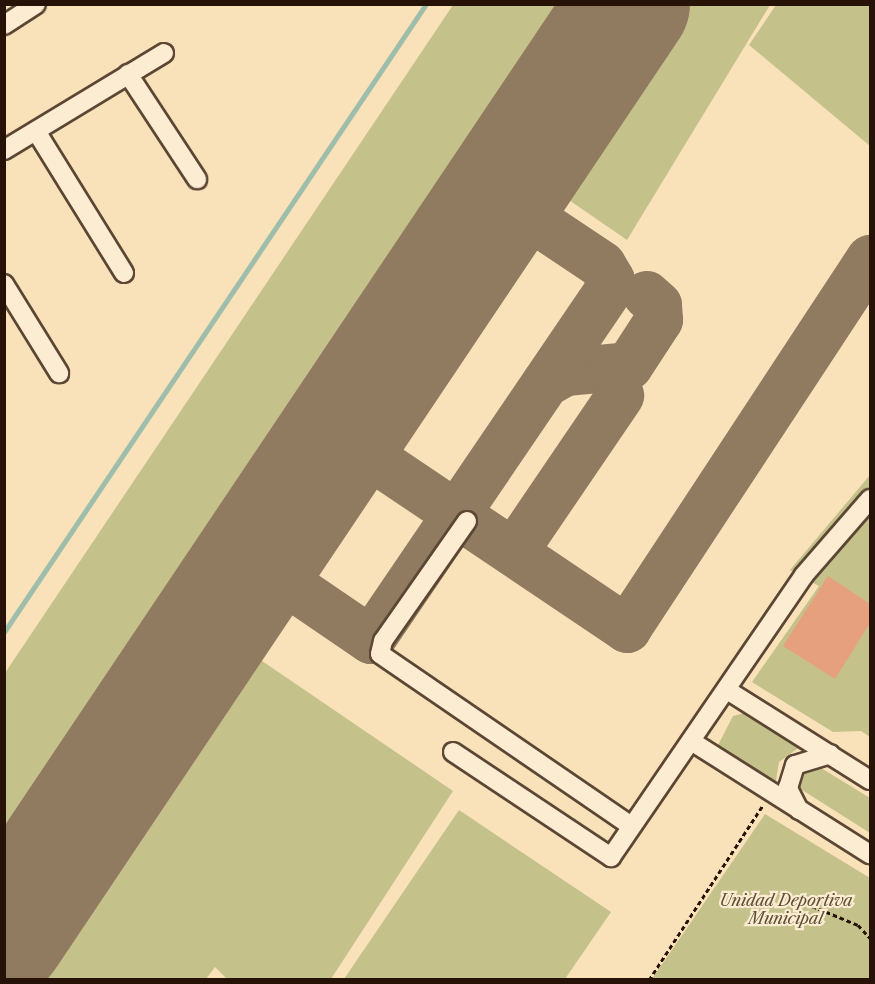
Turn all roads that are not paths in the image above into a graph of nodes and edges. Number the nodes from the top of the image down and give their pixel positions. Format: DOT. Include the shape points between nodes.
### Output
graph roads {
  1 [pos="36,4"];
  2 [pos="4,25"];
  3 [pos="164,53"];
  4 [pos="128,74"];
  5 [pos="36,130"];
  6 [pos="4,150"];
  7 [pos="197,179"];
  8 [pos="124,273"];
  9 [pos="4,284"];
  10 [pos="59,373"];
  11 [pos="870,499"];
  12 [pos="467,521"];
  13 [pos="727,690"];
  14 [pos="691,741"];
  15 [pos="453,752"];
  16 [pos="830,754"];
  17 [pos="870,780"];
  18 [pos="799,810"];
  19 [pos="631,826"];
  20 [pos="870,854"];
  1 -- 2 [label="street"];
  3 -- 4 [label="street"];
  4 -- 5 [label="street"];
  4 -- 7 [label="street"];
  5 -- 6 [label="street"];
  5 -- 8 [label="street"];
  9 -- 10 [label="street"];
  11 -- 13 [label="street" via="804,575"];
  12 -- 19 [label="street" via="382,641 380,654"];
  13 -- 14 [label="street"];
  13 -- 16 [label="street"];
  14 -- 18 [label="street"];
  14 -- 19 [label="street"];
  15 -- 19 [label="street" via="611,857"];
  16 -- 17 [label="street"];
  16 -- 18 [label="street" via="795,765 788,788"];
  18 -- 20 [label="street"];
}
